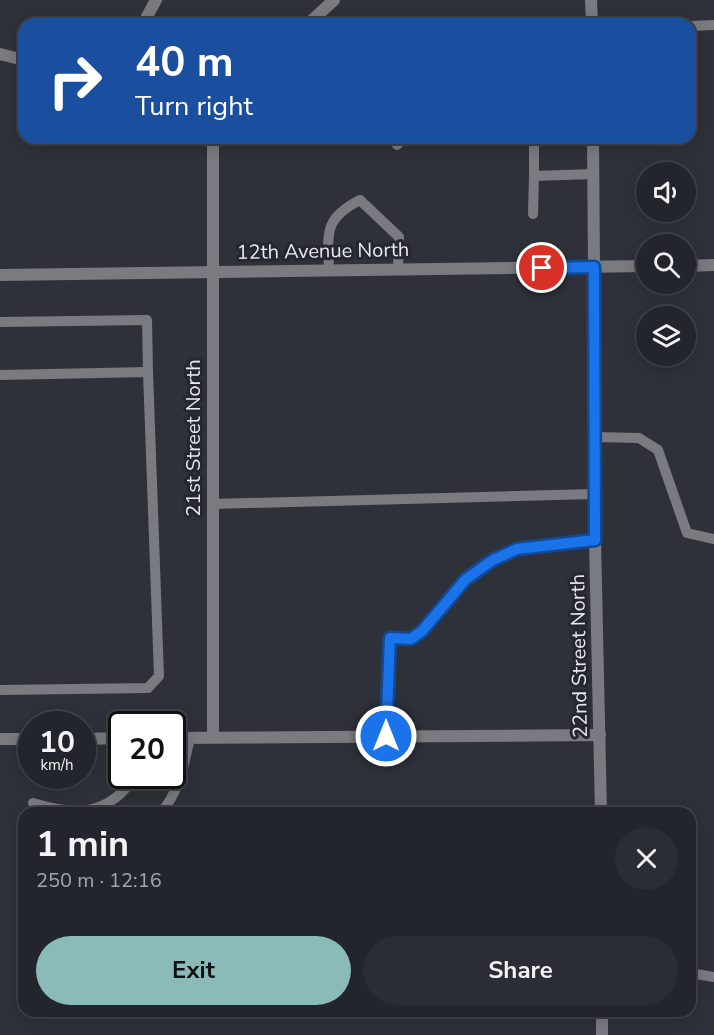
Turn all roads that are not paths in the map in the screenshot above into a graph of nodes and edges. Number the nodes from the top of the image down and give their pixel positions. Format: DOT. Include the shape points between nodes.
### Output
graph roads {
  1 [pos="156,0"];
  2 [pos="334,0"];
  3 [pos="591,0"];
  4 [pos="146,18"];
  5 [pos="314,18"];
  6 [pos="592,18"];
  7 [pos="714,25"];
  8 [pos="696,26"];
  9 [pos="0,54"];
  10 [pos="18,58"];
  11 [pos="213,144"];
  12 [pos="534,144"];
  13 [pos="593,144"];
  14 [pos="593,174"];
  15 [pos="534,176"];
  16 [pos="533,214"];
  17 [pos="714,265"];
  18 [pos="636,266"];
  19 [pos="696,266"];
  20 [pos="594,267"];
  21 [pos="398,270"];
  22 [pos="329,271"];
  23 [pos="213,272"];
  24 [pos="0,275"];
  25 [pos="0,322"];
  26 [pos="148,372"];
  27 [pos="0,375"];
  28 [pos="594,437"];
  29 [pos="594,494"];
  30 [pos="213,504"];
  31 [pos="713,539"];
  32 [pos="595,540"];
  33 [pos="0,690"];
  34 [pos="600,735"];
  35 [pos="386,736"];
  36 [pos="213,737"];
  37 [pos="186,738"];
  38 [pos="190,738"];
  39 [pos="0,739"];
  40 [pos="18,739"];
  41 [pos="124,789"];
  42 [pos="33,803"];
  43 [pos="47,807"];
  44 [pos="98,807"];
  45 [pos="164,807"];
  46 [pos="601,807"];
  47 [pos="696,974"];
  48 [pos="714,977"];
  49 [pos="602,1017"];
  50 [pos="602,1035"];
  1 -- 4 [label="street"];
  2 -- 5 [label="street"];
  3 -- 6 [label="street"];
  7 -- 8 [label="lane"];
  9 -- 10 [label="street"];
  11 -- 23 [label="street, 21st Street North"];
  12 -- 15 [label="lane"];
  13 -- 14 [label="street, 22nd Street North"];
  14 -- 15 [label="lane"];
  14 -- 20 [label="street, 22nd Street North"];
  15 -- 16 [label="lane"];
  17 -- 19 [label="street"];
  18 -- 20 [label="street, 12th Avenue North"];
  20 -- 21 [label="street, 12th Avenue North"];
  20 -- 28 [label="street, 22nd Street North"];
  21 -- 22 [label="street, 12th Avenue North"];
  21 -- 22 [label="lane" via="399,237 360,200 341,210 331,224"];
  22 -- 23 [label="street, 12th Avenue North"];
  23 -- 24 [label="street, 12th Avenue North"];
  23 -- 30 [label="street, 21st Street North"];
  25 -- 26 [label="lane" via="147,320"];
  26 -- 27 [label="lane"];
  26 -- 33 [label="lane" via="159,676 148,688"];
  28 -- 29 [label="street, 22nd Street North"];
  28 -- 31 [label="lane" via="639,438 658,450 687,533"];
  29 -- 30 [label="lane"];
  29 -- 32 [label="street, 22nd Street North"];
  30 -- 36 [label="street, 21st Street North"];
  32 -- 34 [label="street, 22nd Street North"];
  32 -- 35 [label="lane" via="517,549 493,560 466,579 422,631 411,639 390,638"];
  34 -- 35 [label="street"];
  34 -- 46 [label="street, 22nd Street North"];
  35 -- 36 [label="street"];
  36 -- 38 [label="street"];
  37 -- 38 [label="street"];
  38 -- 45 [label="lane" via="184,765"];
  39 -- 40 [label="street"];
  41 -- 44 [label="lane" via="112,802"];
  42 -- 43 [label="lane"];
  47 -- 48 [label="lane"];
  49 -- 50 [label="street"];
}
